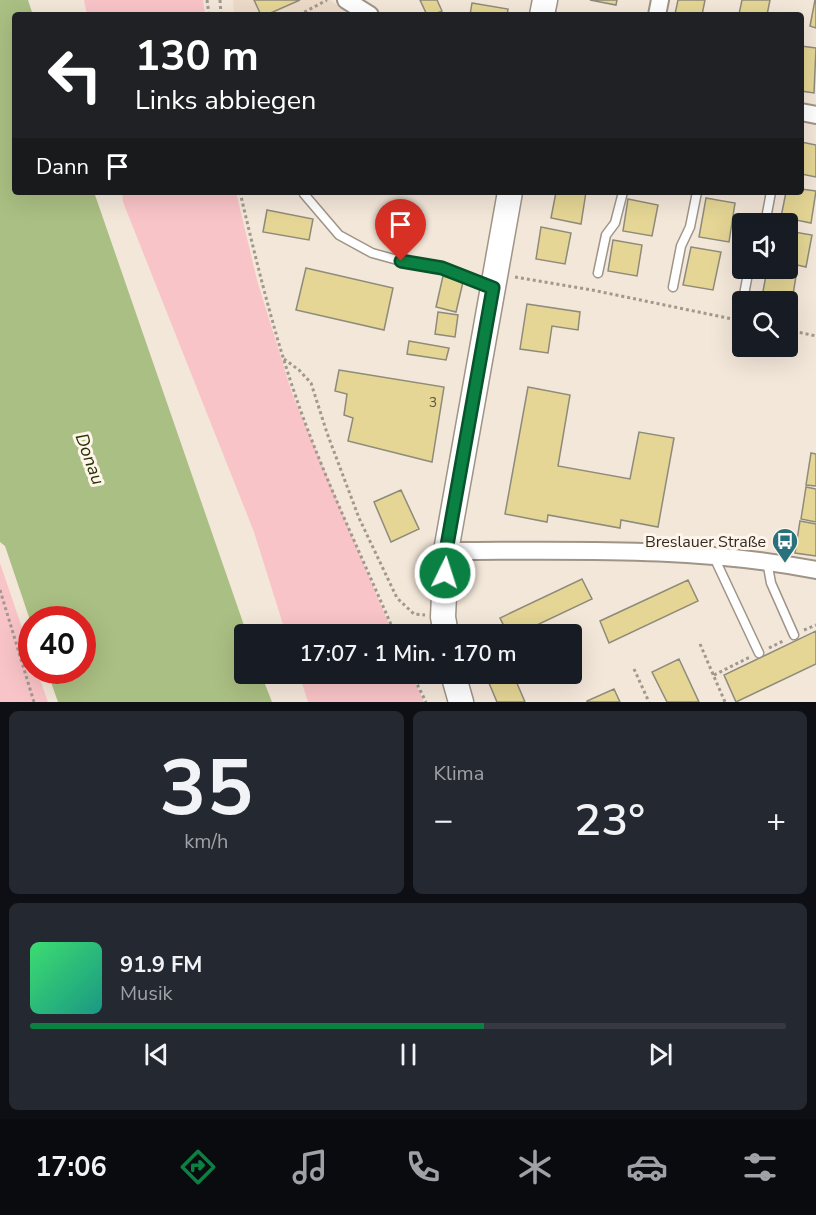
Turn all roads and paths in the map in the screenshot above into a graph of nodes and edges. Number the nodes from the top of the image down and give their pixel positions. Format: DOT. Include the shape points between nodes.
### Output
graph roads {
  1 [pos="327,0"];
  2 [pos="346,0"];
  3 [pos="305,12"];
  4 [pos="365,12"];
  5 [pos="241,195"];
  6 [pos="305,195"];
  7 [pos="509,195"];
  8 [pos="622,195"];
  9 [pos="696,195"];
  10 [pos="770,195"];
  11 [pos="767,213"];
  12 [pos="598,273"];
  13 [pos="494,281"];
  14 [pos="673,287"];
  15 [pos="732,319"];
  16 [pos="798,332"];
  17 [pos="816,336"];
  18 [pos="284,359"];
  19 [pos="446,551"];
  20 [pos="712,554"];
  21 [pos="767,561"];
  22 [pos="816,570"];
  23 [pos="0,590"];
  24 [pos="391,624"];
  25 [pos="440,624"];
  26 [pos="445,624"];
  27 [pos="794,635"];
  28 [pos="700,644"];
  29 [pos="759,653"];
  30 [pos="634,669"];
  31 [pos="417,684"];
  32 [pos="456,684"];
  33 [pos="34,702"];
  34 [pos="426,702"];
  35 [pos="461,702"];
  36 [pos="649,702"];
  37 [pos="725,702"];
  1 -- 3 [label="path"];
  2 -- 4 [label="street"];
  5 -- 18 [label="path"];
  6 -- 13 [label="lane" via="339,235 372,253"];
  7 -- 13 [label="street"];
  8 -- 12 [label="lane" via="615,223 606,235"];
  9 -- 14 [label="lane"];
  10 -- 11 [label="lane"];
  13 -- 15 [label="path" via="592,290"];
  13 -- 19 [label="street"];
  16 -- 17 [label="path"];
  18 -- 24 [label="path" via="309,433"];
  18 -- 25 [label="path" via="311,383 359,518 397,598 414,614"];
  19 -- 20 [label="street"];
  19 -- 26 [label="street"];
  20 -- 21 [label="street"];
  20 -- 29 [label="lane"];
  21 -- 22 [label="street"];
  21 -- 27 [label="lane" via="771,583"];
  23 -- 33 [label="path"];
  28 -- 37 [label="path"];
  30 -- 36 [label="path"];
  31 -- 34 [label="path"];
  32 -- 35 [label="street"];
}
